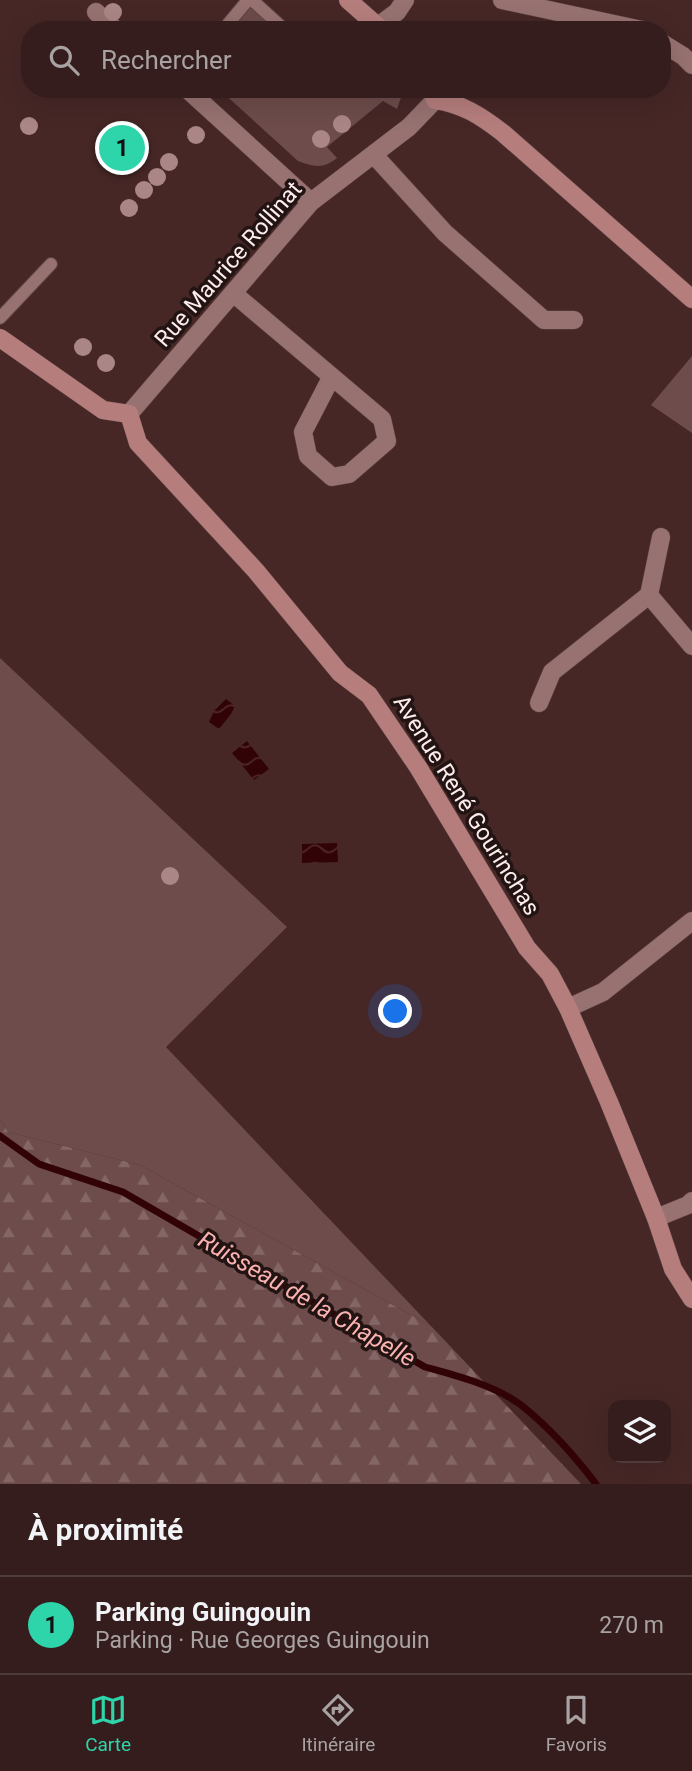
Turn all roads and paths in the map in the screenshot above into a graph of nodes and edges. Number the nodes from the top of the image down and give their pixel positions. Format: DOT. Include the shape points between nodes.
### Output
graph roads {
  1 [pos="250,0"];
  2 [pos="348,0"];
  3 [pos="405,0"];
  4 [pos="502,0"];
  5 [pos="96,12"];
  6 [pos="106,21"];
  7 [pos="231,21"];
  8 [pos="274,21"];
  9 [pos="372,21"];
  10 [pos="387,21"];
  11 [pos="600,21"];
  12 [pos="671,47"];
  13 [pos="689,56"];
  14 [pos="197,98"];
  15 [pos="431,98"];
  16 [pos="442,98"];
  17 [pos="374,155"];
  18 [pos="311,202"];
  19 [pos="51,264"];
  20 [pos="233,293"];
  21 [pos="692,299"];
  22 [pos="0,318"];
  23 [pos="574,320"];
  24 [pos="0,338"];
  25 [pos="331,378"];
  26 [pos="129,414"];
  27 [pos="661,537"];
  28 [pos="649,595"];
  29 [pos="692,646"];
  30 [pos="539,703"];
  31 [pos="692,921"];
  32 [pos="568,1008"];
  33 [pos="692,1201"];
  34 [pos="656,1218"];
  35 [pos="692,1299"];
  1 -- 7 [label="lane"];
  1 -- 8 [label="lane"];
  2 -- 9 [label="street"];
  3 -- 10 [label="street"];
  4 -- 11 [label="street"];
  5 -- 6 [label="street"];
  12 -- 13 [label="street"];
  14 -- 18 [label="street"];
  15 -- 17 [label="street, Rue Maurice Rollinat" via="423,116"];
  16 -- 21 [label="street" via="476,112 503,132"];
  17 -- 18 [label="street, Rue Maurice Rollinat"];
  17 -- 23 [label="street" via="445,233 544,320"];
  18 -- 20 [label="street, Rue Maurice Rollinat"];
  19 -- 22 [label="lane"];
  20 -- 25 [label="street"];
  20 -- 26 [label="street, Rue Maurice Rollinat"];
  24 -- 26 [label="street" via="103,410"];
  25 -- 25 [label="street" via="382,419 387,441 349,474 332,477 308,456 303,432"];
  26 -- 32 [label="street, Avenue René Gourinchas" via="138,443 256,571 340,673 369,695"];
  27 -- 28 [label="street"];
  28 -- 29 [label="street"];
  28 -- 30 [label="street" via="552,672"];
  31 -- 32 [label="street" via="603,992"];
  32 -- 34 [label="street, Avenue René Gourinchas"];
  33 -- 34 [label="street"];
  34 -- 35 [label="street, Avenue René Gourinchas" via="673,1269"];
}
